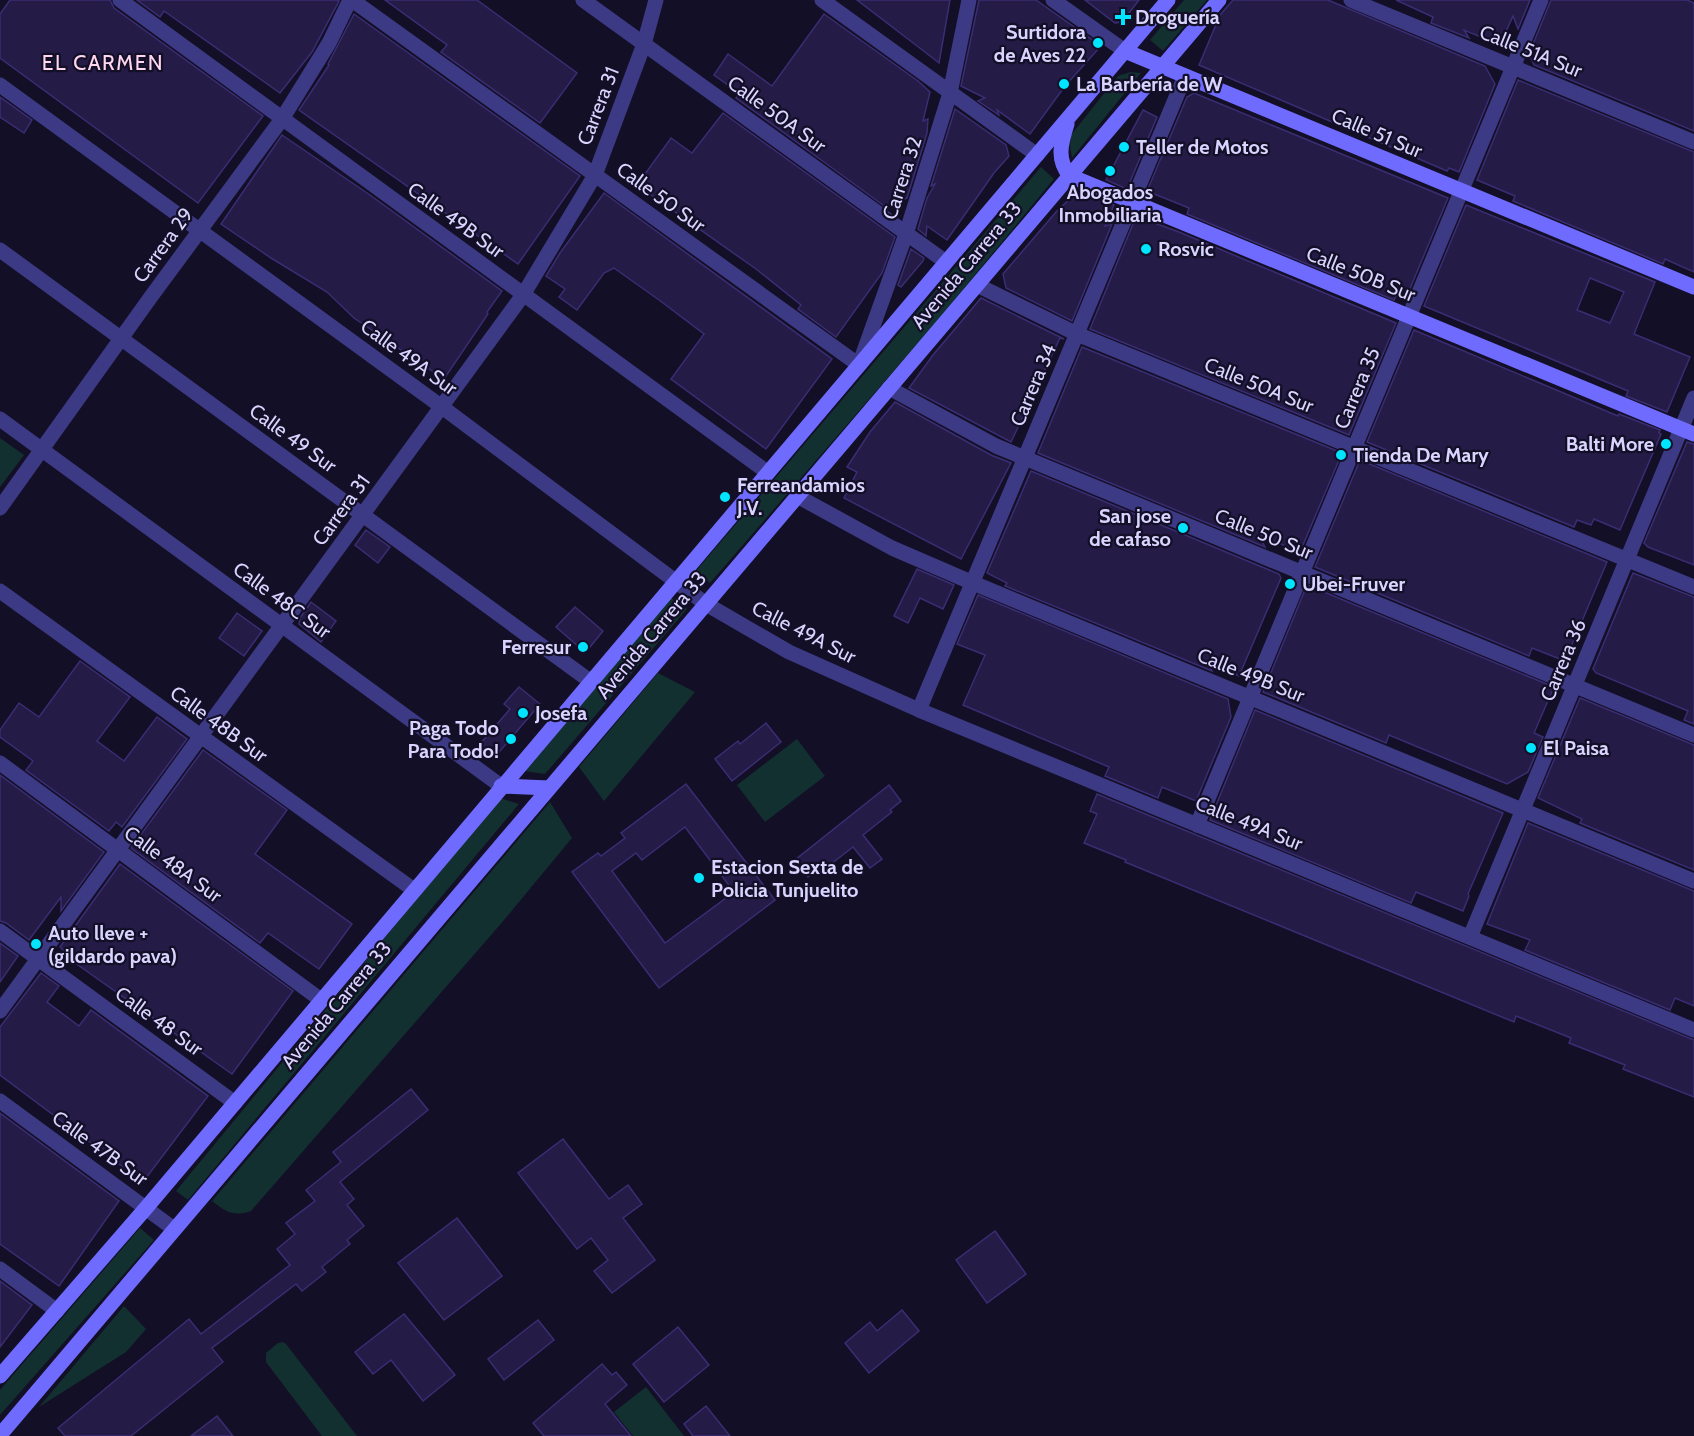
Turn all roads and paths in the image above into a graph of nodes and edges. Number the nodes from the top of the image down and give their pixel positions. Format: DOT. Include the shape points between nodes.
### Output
graph roads {
  1 [pos="120,0"];
  2 [pos="351,0"];
  3 [pos="584,0"];
  4 [pos="656,0"];
  5 [pos="822,0"];
  6 [pos="969,0"];
  7 [pos="1053,0"];
  8 [pos="1168,0"];
  9 [pos="1219,0"];
  10 [pos="1352,0"];
  11 [pos="1541,0"];
  12 [pos="644,44"];
  13 [pos="1125,51"];
  14 [pos="1162,67"];
  15 [pos="1513,67"];
  16 [pos="1185,76"];
  17 [pos="0,85"];
  18 [pos="950,93"];
  19 [pos="1068,118"];
  20 [pos="282,119"];
  21 [pos="1694,142"];
  22 [pos="1037,156"];
  23 [pos="595,175"];
  24 [pos="1070,176"];
  25 [pos="1461,191"];
  26 [pos="1132,202"];
  27 [pos="200,231"];
  28 [pos="906,234"];
  29 [pos="0,250"];
  30 [pos="946,262"];
  31 [pos="977,285"];
  32 [pos="1694,287"];
  33 [pos="523,294"];
  34 [pos="1409,316"];
  35 [pos="1077,334"];
  36 [pos="121,339"];
  37 [pos="859,365"];
  38 [pos="889,388"];
  39 [pos="1694,398"];
  40 [pos="442,407"];
  41 [pos="0,419"];
  42 [pos="1688,432"];
  43 [pos="1355,447"];
  44 [pos="42,449"];
  45 [pos="1025,458"];
  46 [pos="767,472"];
  47 [pos="797,496"];
  48 [pos="0,508"];
  49 [pos="363,515"];
  50 [pos="1627,559"];
  51 [pos="1302,573"];
  52 [pos="675,581"];
  53 [pos="973,583"];
  54 [pos="1694,587"];
  55 [pos="0,591"];
  56 [pos="706,604"];
  57 [pos="282,626"];
  58 [pos="590,681"];
  59 [pos="1575,686"];
  60 [pos="1250,698"];
  61 [pos="919,710"];
  62 [pos="1694,735"];
  63 [pos="201,737"];
  64 [pos="0,763"];
  65 [pos="501,786"];
  66 [pos="549,788"];
  67 [pos="1523,810"];
  68 [pos="1197,825"];
  69 [pos="118,850"];
  70 [pos="1694,881"];
  71 [pos="414,890"];
  72 [pos="0,931"];
  73 [pos="1470,937"];
  74 [pos="38,959"];
  75 [pos="321,1000"];
  76 [pos="0,1011"];
  77 [pos="1694,1030"];
  78 [pos="0,1101"];
  79 [pos="235,1103"];
  80 [pos="146,1208"];
  81 [pos="174,1229"];
  82 [pos="0,1269"];
  83 [pos="57,1311"];
  84 [pos="0,1376"];
  85 [pos="0,1435"];
  1 -- 20 [label="street, Calle 49B Sur"];
  2 -- 20 [label="street, Carrera 29" via="329,44"];
  2 -- 23 [label="street, Calle 50 Sur"];
  3 -- 12 [label="street, Calle 50A Sur"];
  4 -- 12 [label="street, Carrera 31"];
  5 -- 18 [label="street"];
  6 -- 18 [label="street, Carrera 32"];
  7 -- 13 [label="street, Calle 51 Sur"];
  8 -- 13 [label="main road, Avenida Carrera 33"];
  9 -- 14 [label="main road, Avenida Carrera 33"];
  10 -- 15 [label="street, Calle 51A Sur"];
  11 -- 15 [label="street, Carrera 35"];
  12 -- 23 [label="street, Carrera 31"];
  12 -- 28 [label="street, Calle 50A Sur"];
  13 -- 14 [label="main road, Calle 51 Sur"];
  13 -- 19 [label="main road, Avenida Carrera 33"];
  14 -- 16 [label="main road, Calle 51 Sur"];
  14 -- 24 [label="main road, Avenida Carrera 33"];
  15 -- 21 [label="street, Calle 51A Sur"];
  15 -- 25 [label="street, Carrera 35"];
  16 -- 25 [label="main road, Calle 51 Sur"];
  16 -- 26 [label="street, Carrera 34"];
  17 -- 27 [label="street, Calle 49A Sur"];
  18 -- 22 [label="street"];
  18 -- 28 [label="street, Carrera 32"];
  19 -- 22 [label="main road, Avenida Carrera 33"];
  19 -- 24 [label="main road" via="1060,151"];
  20 -- 27 [label="street, Carrera 29"];
  20 -- 33 [label="street, Calle 49B Sur"];
  22 -- 30 [label="main road, Avenida Carrera 33"];
  23 -- 33 [label="street, Carrera 31"];
  23 -- 37 [label="street, Calle 50 Sur"];
  24 -- 26 [label="main road, Calle 50B Sur"];
  24 -- 31 [label="main road, Avenida Carrera 33"];
  25 -- 32 [label="main road, Calle 51 Sur"];
  25 -- 34 [label="street, Carrera 35"];
  26 -- 34 [label="main road, Calle 50B Sur"];
  26 -- 35 [label="street, Carrera 34"];
  27 -- 36 [label="street, Carrera 29"];
  27 -- 40 [label="street, Calle 49A Sur"];
  28 -- 30 [label="street, Calle 50A Sur"];
  28 -- 37 [label="street, Carrera 32"];
  29 -- 36 [label="street, Calle 49 Sur"];
  30 -- 37 [label="main road, Avenida Carrera 33"];
  31 -- 35 [label="street, Calle 50A Sur"];
  31 -- 38 [label="main road, Avenida Carrera 33"];
  33 -- 40 [label="street, Carrera 31"];
  33 -- 46 [label="street, Calle 49B Sur"];
  34 -- 42 [label="main road, Calle 50B Sur"];
  34 -- 43 [label="street, Carrera 35"];
  35 -- 43 [label="street, Calle 50A Sur"];
  35 -- 45 [label="street, Carrera 34"];
  36 -- 44 [label="street, Carrera 29"];
  36 -- 49 [label="street, Calle 49 Sur"];
  37 -- 46 [label="main road, Avenida Carrera 33"];
  38 -- 45 [label="street, Calle 50 Sur"];
  38 -- 47 [label="main road, Avenida Carrera 33"];
  39 -- 42 [label="street, Carrera 36"];
  40 -- 49 [label="street, Carrera 31"];
  40 -- 52 [label="street, Calle 49A Sur"];
  41 -- 44 [label="street, Calle 48C Sur"];
  42 -- 50 [label="street, Carrera 36"];
  43 -- 50 [label="street, Calle 50A Sur"];
  43 -- 51 [label="street, Carrera 35"];
  44 -- 48 [label="street, Carrera 29"];
  44 -- 57 [label="street, Calle 48C Sur"];
  45 -- 51 [label="street, Calle 50 Sur"];
  45 -- 53 [label="street, Carrera 34"];
  46 -- 52 [label="main road, Avenida Carrera 33"];
  47 -- 53 [label="street, Calle 49B Sur" via="892,548"];
  47 -- 56 [label="main road, Avenida Carrera 33"];
  49 -- 57 [label="street, Carrera 31"];
  49 -- 58 [label="street, Calle 49 Sur"];
  50 -- 54 [label="street, Calle 50A Sur"];
  50 -- 59 [label="street, Carrera 36"];
  51 -- 59 [label="street, Calle 50 Sur"];
  51 -- 60 [label="street, Carrera 35"];
  52 -- 56 [label="street, Calle 49A Sur"];
  52 -- 58 [label="main road, Avenida Carrera 33"];
  53 -- 60 [label="street, Calle 49B Sur"];
  53 -- 61 [label="street, Carrera 34"];
  55 -- 63 [label="street, Calle 48B Sur"];
  56 -- 61 [label="street, Calle 49A Sur" via="789,652"];
  56 -- 66 [label="main road, Avenida Carrera 33"];
  57 -- 63 [label="street, Carrera 31"];
  57 -- 65 [label="street, Calle 48C Sur"];
  58 -- 65 [label="main road, Avenida Carrera 33"];
  59 -- 62 [label="street, Calle 50 Sur"];
  59 -- 67 [label="street, Carrera 36"];
  60 -- 67 [label="street, Calle 49B Sur"];
  60 -- 68 [label="street, Carrera 35"];
  61 -- 68 [label="street, Calle 49A Sur"];
  63 -- 69 [label="street, Carrera 31"];
  63 -- 71 [label="street, Calle 48B Sur"];
  64 -- 69 [label="street, Calle 48A Sur"];
  65 -- 66 [label="main road"];
  65 -- 71 [label="main road, Avenida Carrera 33"];
  66 -- 81 [label="main road, Avenida Carrera 33"];
  67 -- 70 [label="street, Calle 49B Sur"];
  67 -- 73 [label="street, Carrera 36"];
  68 -- 73 [label="street, Calle 49A Sur"];
  69 -- 74 [label="street, Carrera 31"];
  69 -- 75 [label="street, Calle 48A Sur"];
  71 -- 75 [label="main road, Avenida Carrera 33"];
  72 -- 74 [label="street, Calle 48 Sur"];
  73 -- 77 [label="street, Calle 49A Sur"];
  74 -- 76 [label="street, Carrera 31"];
  74 -- 79 [label="street, Calle 48 Sur"];
  75 -- 79 [label="main road, Avenida Carrera 33"];
  78 -- 80 [label="street, Calle 47B Sur"];
  79 -- 80 [label="main road, Avenida Carrera 33"];
  80 -- 81 [label="street, Calle 47B Sur"];
  80 -- 83 [label="main road, Avenida Carrera 33"];
  81 -- 85 [label="main road, Avenida Carrera 33"];
  82 -- 83 [label="street"];
  83 -- 84 [label="main road, Avenida Carrera 33"];
}
